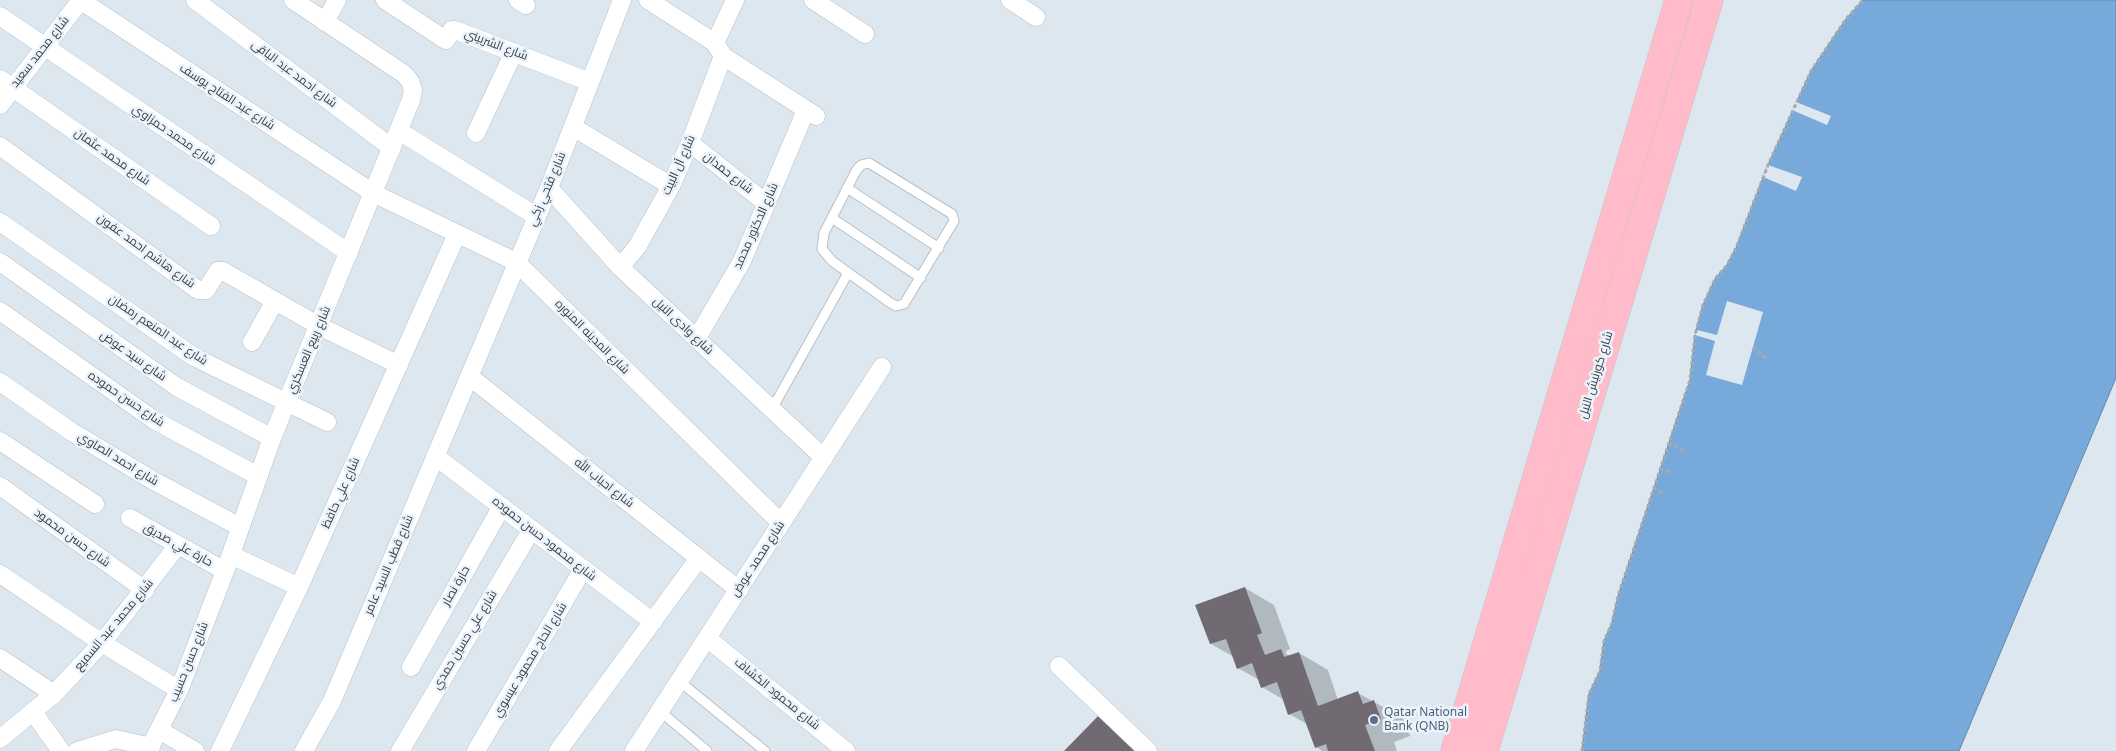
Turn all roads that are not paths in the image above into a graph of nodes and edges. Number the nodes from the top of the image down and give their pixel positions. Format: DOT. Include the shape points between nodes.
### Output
graph roads {
  1 [pos="81,0"];
  2 [pos="195,0"];
  3 [pos="293,0"];
  4 [pos="337,0"];
  5 [pos="385,0"];
  6 [pos="622,0"];
  7 [pos="648,0"];
  8 [pos="735,0"];
  9 [pos="813,0"];
  10 [pos="1010,0"];
  11 [pos="1679,0"];
  12 [pos="1709,0"];
  13 [pos="0,16"];
  14 [pos="1036,16"];
  15 [pos="325,22"];
  16 [pos="864,34"];
  17 [pos="44,47"];
  18 [pos="719,49"];
  19 [pos="514,52"];
  20 [pos="590,82"];
  21 [pos="6,84"];
  22 [pos="0,105"];
  23 [pos="573,126"];
  24 [pos="399,131"];
  25 [pos="476,133"];
  26 [pos="690,144"];
  27 [pos="0,146"];
  28 [pos="392,148"];
  29 [pos="671,186"];
  30 [pos="548,188"];
  31 [pos="847,188"];
  32 [pos="373,193"];
  33 [pos="766,204"];
  34 [pos="536,216"];
  35 [pos="832,218"];
  36 [pos="0,222"];
  37 [pos="211,226"];
  38 [pos="457,234"];
  39 [pos="939,248"];
  40 [pos="349,253"];
  41 [pos="0,262"];
  42 [pos="516,262"];
  43 [pos="620,267"];
  44 [pos="848,273"];
  45 [pos="921,278"];
  46 [pos="275,301"];
  47 [pos="0,311"];
  48 [pos="319,326"];
  49 [pos="697,338"];
  50 [pos="252,342"];
  51 [pos="399,365"];
  52 [pos="882,367"];
  53 [pos="469,376"];
  54 [pos="0,382"];
  55 [pos="287,402"];
  56 [pos="772,408"];
  57 [pos="327,422"];
  58 [pos="272,438"];
  59 [pos="0,441"];
  60 [pos="435,456"];
  61 [pos="824,458"];
  62 [pos="258,476"];
  63 [pos="0,486"];
  64 [pos="95,504"];
  65 [pos="502,506"];
  66 [pos="130,518"];
  67 [pos="781,523"];
  68 [pos="240,527"];
  69 [pos="532,529"];
  70 [pos="178,545"];
  71 [pos="699,558"];
  72 [pos="228,563"];
  73 [pos="583,569"];
  74 [pos="0,574"];
  75 [pos="299,586"];
  76 [pos="145,590"];
  77 [pos="739,590"];
  78 [pos="653,622"];
  79 [pos="707,638"];
  80 [pos="102,643"];
  81 [pos="0,658"];
  82 [pos="1059,666"];
  83 [pos="411,667"];
  84 [pos="679,681"];
  85 [pos="179,690"];
  86 [pos="54,694"];
  87 [pos="660,711"];
  88 [pos="33,712"];
  89 [pos="159,730"];
  90 [pos="0,739"];
  91 [pos="149,749"];
  92 [pos="61,751"];
  93 [pos="77,751"];
  94 [pos="195,751"];
  95 [pos="220,751"];
  96 [pos="304,751"];
  97 [pos="400,751"];
  98 [pos="476,751"];
  99 [pos="558,751"];
  100 [pos="634,751"];
  101 [pos="707,751"];
  102 [pos="764,751"];
  103 [pos="846,751"];
  104 [pos="1148,751"];
  105 [pos="1455,751"];
  106 [pos="1484,751"];
  1 -- 17 [label="street, شارع محمد سعيد"];
  1 -- 32 [label="street, شارع عبد الفتاح يوسف"];
  2 -- 28 [label="street, شارع احمد عبد الباقى"];
  3 -- 15 [label="street"];
  4 -- 15 [label="street"];
  5 -- 19 [label="street, شارع الشربيني" via="445,40 454,30"];
  6 -- 20 [label="street, شارع فتحي زكي"];
  7 -- 18 [label="street"];
  8 -- 18 [label="street, شارع آل البيت"];
  9 -- 16 [label="street"];
  10 -- 14 [label="street"];
  11 -- 105 [label="highway"];
  12 -- 106 [label="highway, شارع كورنيش النيل"];
  13 -- 17 [label="street, شارع محمد حمزاوي"];
  15 -- 24 [label="street, شارع ربيع العسكري" via="410,81 413,90 411,100"];
  17 -- 21 [label="street, شارع محمد سعيد"];
  17 -- 40 [label="street, شارع محمد حمزاوي"];
  18 -- 26 [label="street, شارع آل البيت"];
  18 -- 33 [label="street, شارع الدكتور محمد" via="811,113"];
  19 -- 20 [label="street, شارع الشربيني"];
  19 -- 25 [label="street"];
  20 -- 23 [label="street, شارع فتحي زكي"];
  21 -- 22 [label="street, شارع محمد سعيد"];
  21 -- 37 [label="street, شارع محمد عثمان"];
  23 -- 29 [label="street"];
  23 -- 30 [label="street, شارع فتحي زكي"];
  24 -- 28 [label="street, شارع ربيع العسكري"];
  24 -- 34 [label="street"];
  26 -- 29 [label="street, شارع آل البيت"];
  26 -- 33 [label="street, شارع حمدان"];
  27 -- 46 [label="street, شارع هاشم احمد عفون" via="198,290 206,290 220,270"];
  28 -- 32 [label="street, شارع ربيع العسكري"];
  29 -- 43 [label="street, شارع آل البيت" via="637,247"];
  30 -- 34 [label="street, شارع فتحي زكي"];
  30 -- 43 [label="street, شارع وادى النيل"];
  31 -- 35 [label="lane"];
  31 -- 39 [label="lane"];
  31 -- 39 [label="lane" via="861,165 869,163 952,214 954,221"];
  32 -- 38 [label="street, شارع المدينه المنوره"];
  32 -- 40 [label="street, شارع ربيع العسكري"];
  33 -- 49 [label="street, شارع الدكتور محمد" via="742,261"];
  34 -- 42 [label="street, شارع فتحي زكي"];
  35 -- 44 [label="lane" via="822,249"];
  35 -- 45 [label="lane"];
  36 -- 55 [label="street, شارع عبد المنعم رمضان" via="194,357"];
  38 -- 42 [label="street, شارع المدينه المنوره"];
  38 -- 51 [label="street, شارع علي حافظ"];
  39 -- 45 [label="lane"];
  40 -- 48 [label="street, شارع ربيع العسكري"];
  41 -- 58 [label="street, شارع سيد عوض" via="177,387"];
  42 -- 53 [label="street, شارع فتحي زكي"];
  42 -- 67 [label="street, شارع المدينه المنوره"];
  43 -- 49 [label="street, شارع وادى النيل"];
  44 -- 45 [label="lane" via="896,306 904,304"];
  44 -- 56 [label="lane"];
  46 -- 48 [label="street, شارع هاشم احمد عفون"];
  46 -- 50 [label="street"];
  47 -- 62 [label="street, شارع حسن حموده" via="154,420"];
  48 -- 51 [label="street, شارع هاشم احمد عفون"];
  48 -- 55 [label="street, شارع ربيع العسكري"];
  49 -- 56 [label="street, شارع وادى النيل"];
  51 -- 75 [label="street, شارع علي حافظ"];
  52 -- 61 [label="street, شارع محمد عوض"];
  53 -- 60 [label="street, شارع قطب السيد عامر"];
  53 -- 71 [label="street, شارع احباب الله"];
  54 -- 68 [label="street, شارع احمد الصاوي" via="72,432 154,482"];
  55 -- 57 [label="street, شارع عبد المنعم رمضان"];
  55 -- 58 [label="street, شارع ربيع العسكري"];
  56 -- 61 [label="street, شارع وادى النيل"];
  58 -- 62 [label="street, شارع ربيع العسكري"];
  59 -- 64 [label="street"];
  60 -- 65 [label="street, شارع محمود حسن حموده"];
  60 -- 96 [label="street, شارع قطب السيد عامر" via="332,701"];
  61 -- 67 [label="street, شارع محمد عوض"];
  62 -- 68 [label="street, شارع ربيع العسكري"];
  63 -- 76 [label="street, شارع حسن محمود"];
  65 -- 69 [label="street, شارع محمود حسن حموده"];
  65 -- 83 [label="street, حارة نصار"];
  66 -- 70 [label="street, حارة علي صديق"];
  67 -- 77 [label="street, شارع محمد عوض"];
  68 -- 72 [label="street, شارع ربيع العسكري"];
  69 -- 73 [label="street, شارع محمود حسن حموده"];
  69 -- 97 [label="street, شارع علي حسين حمدي"];
  70 -- 72 [label="street, حارة علي صديق"];
  70 -- 76 [label="street, شارع محمد عبد السميع"];
  71 -- 77 [label="street, شارع احباب الله"];
  71 -- 78 [label="street"];
  72 -- 75 [label="street, حارة علي صديق"];
  72 -- 85 [label="street, شارع حسن حسيب"];
  73 -- 78 [label="street, شارع محمود حسن حموده"];
  73 -- 98 [label="street, شارع الحاج محمود عيسوي"];
  74 -- 80 [label="street"];
  75 -- 95 [label="street, شارع علي حافظ"];
  76 -- 80 [label="street, شارع محمد عبد السميع"];
  77 -- 79 [label="street, شارع محمد عوض"];
  78 -- 99 [label="street"];
  79 -- 84 [label="street, شارع محمد عوض"];
  79 -- 103 [label="street, شارع محمود الكشاف"];
  80 -- 85 [label="street"];
  80 -- 86 [label="street, شارع محمد عبد السميع"];
  81 -- 86 [label="street"];
  82 -- 104 [label="street"];
  84 -- 87 [label="street, شارع محمد عوض"];
  84 -- 102 [label="lane"];
  85 -- 89 [label="street, شارع حسن حسيب"];
  86 -- 88 [label="street, شارع محمد عبد السميع"];
  87 -- 100 [label="street, شارع محمد عوض"];
  87 -- 101 [label="lane"];
  88 -- 90 [label="street, شارع محمد عبد السميع"];
  88 -- 92 [label="street"];
  89 -- 91 [label="street, شارع حسن حسيب"];
  89 -- 94 [label="street"];
  91 -- 93 [label="street" via="116,739"];
}
